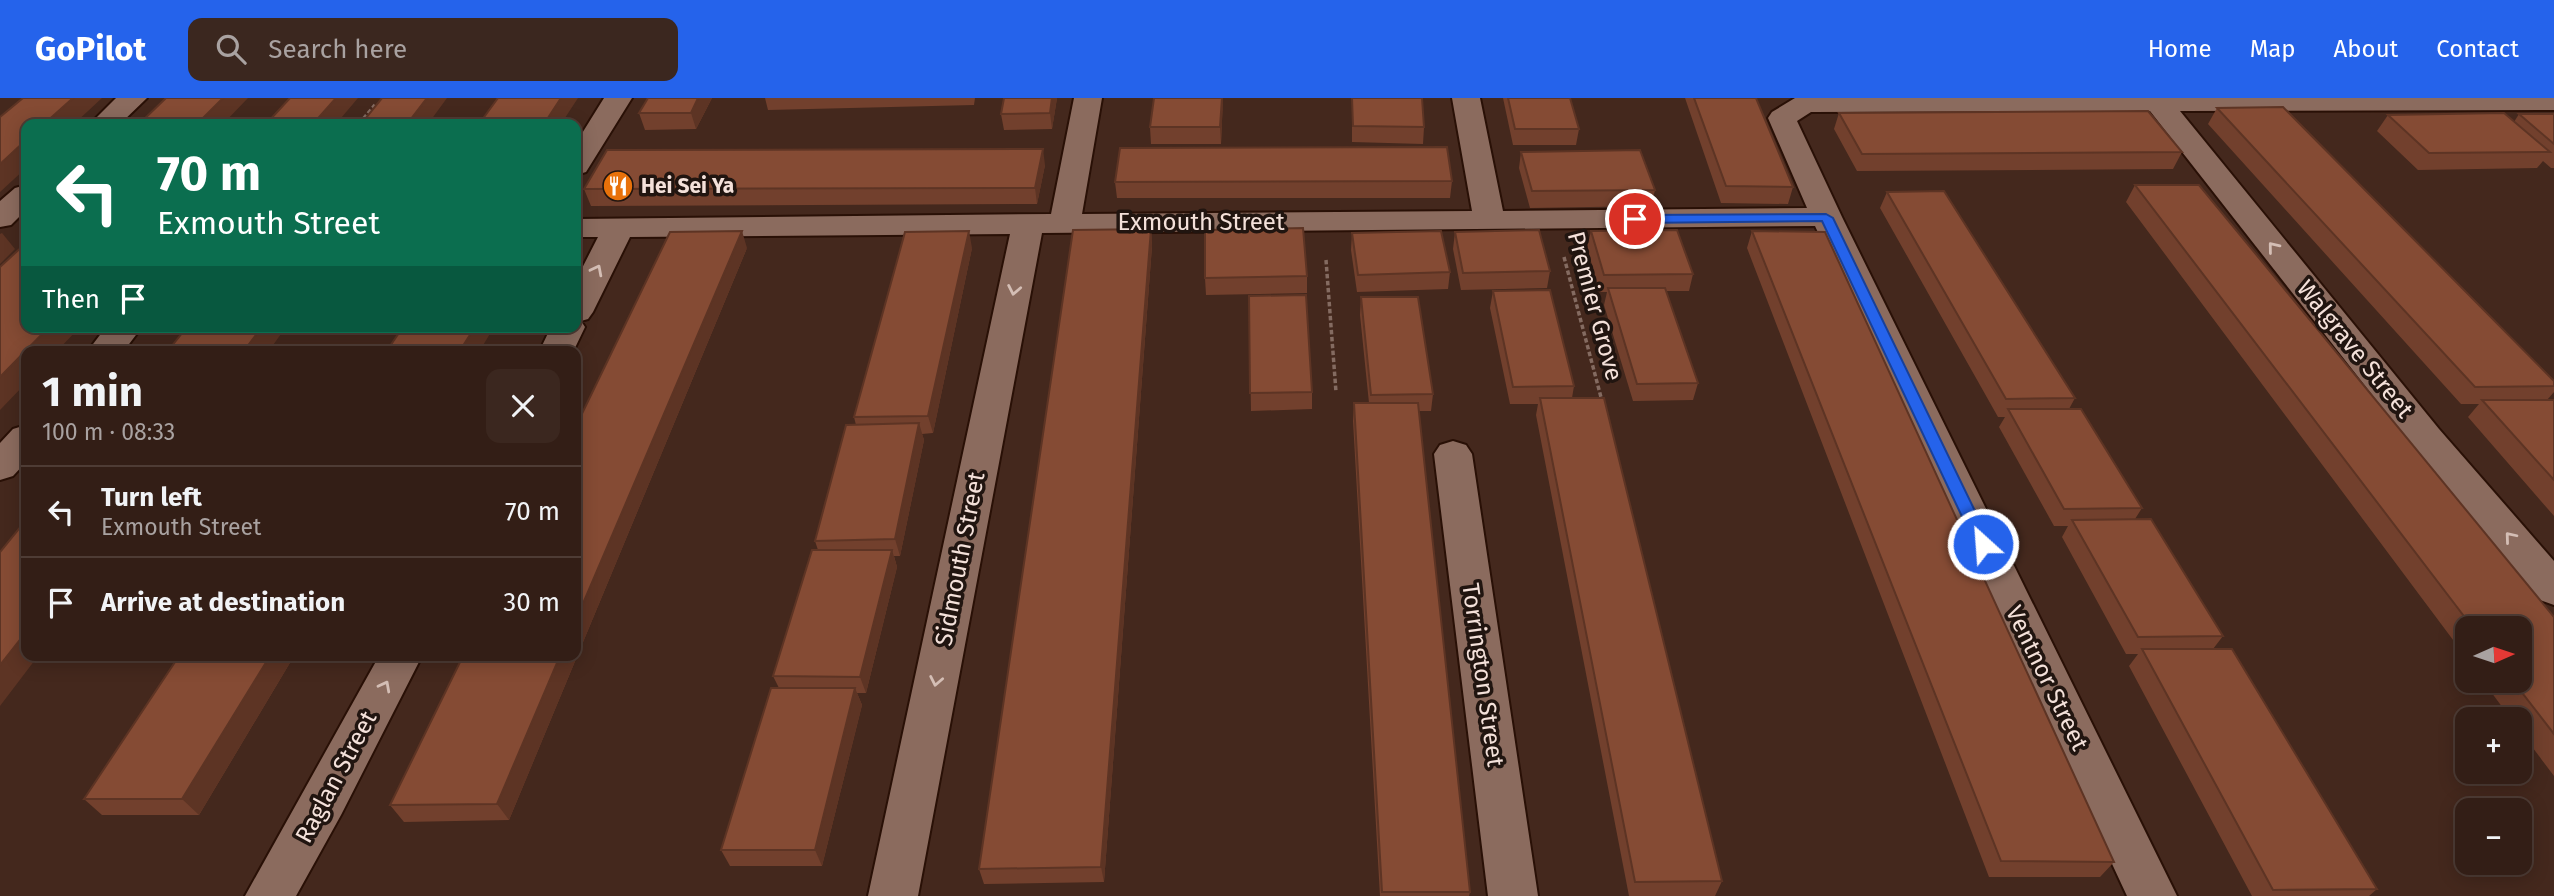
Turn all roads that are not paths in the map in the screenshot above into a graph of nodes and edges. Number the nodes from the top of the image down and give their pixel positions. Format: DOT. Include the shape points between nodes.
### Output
graph roads {
  1 [pos="133,98"];
  2 [pos="618,98"];
  3 [pos="1088,98"];
  4 [pos="1466,98"];
  5 [pos="2554,102"];
  6 [pos="2160,105"];
  7 [pos="110,119"];
  8 [pos="581,158"];
  9 [pos="21,199"];
  10 [pos="0,218"];
  11 [pos="1826,218"];
  12 [pos="1489,220"];
  13 [pos="1046,223"];
  14 [pos="619,227"];
  15 [pos="581,228"];
  16 [pos="0,229"];
  17 [pos="21,229"];
  18 [pos="581,302"];
  19 [pos="21,444"];
  20 [pos="1453,454"];
  21 [pos="0,467"];
  22 [pos="2554,589"];
  23 [pos="398,661"];
  24 [pos="270,896"];
  25 [pos="893,896"];
  26 [pos="1513,896"];
  27 [pos="2152,896"];
  1 -- 7 [label="street"];
  2 -- 8 [label="street"];
  3 -- 13 [label="street, Sidmouth Street"];
  4 -- 12 [label="street"];
  5 -- 6 [label="street"];
  6 -- 11 [label="street, Ventnor Street" via="1805,104 1783,118"];
  22 -- 6 [label="street, Walgrave Street, one-way" via="2426,438"];
  9 -- 10 [label="street"];
  11 -- 12 [label="street, Exmouth Street"];
  11 -- 27 [label="street, Ventnor Street"];
  12 -- 13 [label="street, Exmouth Street"];
  13 -- 14 [label="street, Exmouth Street"];
  13 -- 25 [label="street, Sidmouth Street, one-way"];
  14 -- 15 [label="street, Exmouth Street"];
  18 -- 14 [label="street, one-way"];
  16 -- 17 [label="street"];
  19 -- 21 [label="street"];
  20 -- 26 [label="street, Torrington Street"];
  24 -- 23 [label="street, Raglan Street, one-way"];
}
